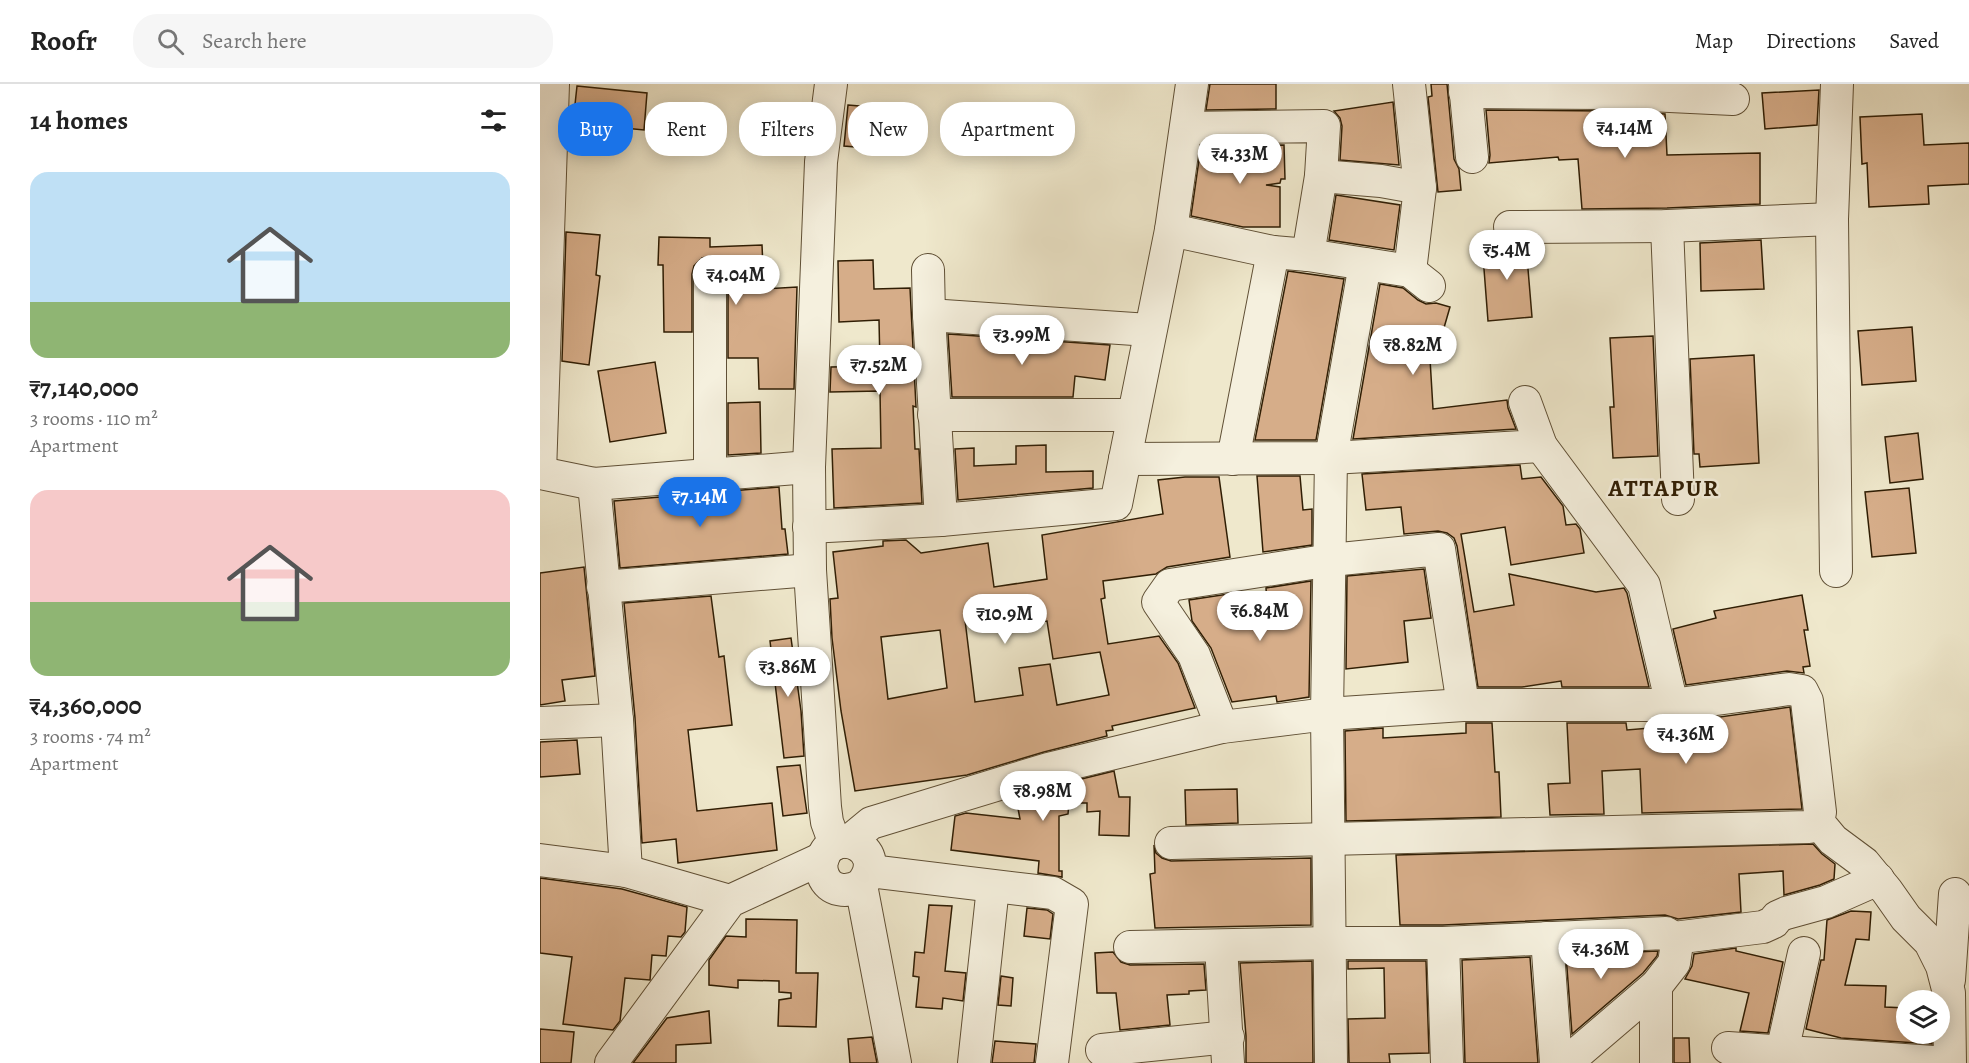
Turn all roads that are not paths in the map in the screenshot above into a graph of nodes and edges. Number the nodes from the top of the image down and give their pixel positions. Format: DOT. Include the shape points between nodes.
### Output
graph roads {
  1 [pos="554,84"];
  2 [pos="831,84"];
  3 [pos="1192,84"];
  4 [pos="1409,84"];
  5 [pos="1837,84"];
  6 [pos="1465,88"];
  7 [pos="1607,89"];
  8 [pos="1733,99"];
  9 [pos="1187,128"];
  10 [pos="1472,157"];
  11 [pos="1321,176"];
  12 [pos="1420,188"];
  13 [pos="1832,219"];
  14 [pos="1667,226"];
  15 [pos="1510,227"];
  16 [pos="1171,230"];
  17 [pos="1274,252"];
  18 [pos="1308,255"];
  19 [pos="1365,264"];
  20 [pos="928,270"];
  21 [pos="710,274"];
  22 [pos="929,315"];
  23 [pos="1149,330"];
  24 [pos="1525,402"];
  25 [pos="934,415"];
  26 [pos="1133,416"];
  27 [pos="1541,446"];
  28 [pos="1332,458"];
  29 [pos="1125,459"];
  30 [pos="1233,459"];
  31 [pos="809,467"];
  32 [pos="540,473"];
  33 [pos="710,475"];
  34 [pos="594,484"];
  35 [pos="1678,499"];
  36 [pos="941,520"];
  37 [pos="809,527"];
  38 [pos="1331,560"];
  39 [pos="810,570"];
  40 [pos="1836,571"];
  41 [pos="603,587"];
  42 [pos="1463,705"];
  43 [pos="1672,705"];
  44 [pos="1327,714"];
  45 [pos="617,720"];
  46 [pos="540,723"];
  47 [pos="1222,727"];
  48 [pos="1818,822"];
  49 [pos="1329,838"];
  50 [pos="1171,843"];
  51 [pos="835,848"];
  52 [pos="540,860"];
  53 [pos="626,871"];
  54 [pos="866,878"];
  55 [pos="1878,879"];
  56 [pos="993,887"];
  57 [pos="1955,894"];
  58 [pos="730,901"];
  59 [pos="1546,938"];
  60 [pos="1674,938"];
  61 [pos="1330,943"];
  62 [pos="1443,943"];
  63 [pos="1221,946"];
  64 [pos="1130,947"];
  65 [pos="1804,953"];
  66 [pos="1656,986"];
  67 [pos="1948,990"];
  68 [pos="1949,990"];
  69 [pos="1949,1044"];
  70 [pos="1728,1048"];
  71 [pos="1102,1050"];
  72 [pos="1228,1050"];
  73 [pos="1782,1052"];
  74 [pos="611,1063"];
  75 [pos="895,1063"];
  76 [pos="974,1063"];
  77 [pos="1052,1063"];
  78 [pos="1331,1063"];
  79 [pos="1447,1063"];
  80 [pos="1556,1063"];
  81 [pos="1566,1063"];
  82 [pos="1656,1063"];
  83 [pos="1949,1063"];
  1 -- 32 [label="street"];
  2 -- 31 [label="street" via="821,162"];
  3 -- 9 [label="street"];
  4 -- 12 [label="street"];
  5 -- 13 [label="street"];
  6 -- 7 [label="street"];
  6 -- 10 [label="street"];
  7 -- 8 [label="street"];
  9 -- 11 [label="street" via="1324,126"];
  9 -- 16 [label="street"];
  11 -- 12 [label="street"];
  11 -- 18 [label="street"];
  12 -- 19 [label="street" via="1420,278"];
  13 -- 14 [label="street"];
  13 -- 40 [label="street"];
  14 -- 15 [label="street"];
  14 -- 35 [label="street"];
  16 -- 17 [label="street"];
  16 -- 23 [label="street"];
  17 -- 18 [label="street"];
  17 -- 30 [label="street"];
  18 -- 19 [label="street"];
  19 -- 28 [label="street"];
  20 -- 22 [label="street"];
  21 -- 33 [label="street"];
  22 -- 23 [label="street"];
  22 -- 25 [label="street"];
  23 -- 26 [label="street"];
  24 -- 27 [label="street"];
  25 -- 26 [label="street"];
  25 -- 36 [label="street"];
  26 -- 29 [label="street"];
  27 -- 28 [label="street"];
  27 -- 43 [label="street" via="1644,585"];
  28 -- 30 [label="street"];
  28 -- 38 [label="street"];
  29 -- 30 [label="street"];
  29 -- 36 [label="street" via="1116,504"];
  31 -- 33 [label="street"];
  31 -- 37 [label="street"];
  32 -- 34 [label="street"];
  33 -- 34 [label="street"];
  34 -- 41 [label="street"];
  36 -- 37 [label="street"];
  37 -- 39 [label="street"];
  38 -- 42 [label="street" via="1438,549"];
  38 -- 44 [label="street"];
  38 -- 47 [label="street" via="1170,585 1158,602 1194,655"];
  39 -- 41 [label="street"];
  39 -- 51 [label="street" via="825,807"];
  41 -- 45 [label="street"];
  42 -- 43 [label="street"];
  42 -- 44 [label="street"];
  43 -- 48 [label="street" via="1789,689 1802,691 1809,712"];
  44 -- 47 [label="street"];
  44 -- 49 [label="street"];
  45 -- 46 [label="street"];
  45 -- 53 [label="street"];
  47 -- 51 [label="street" via="1048,769 871,823"];
  48 -- 49 [label="street" via="1809,827"];
  48 -- 55 [label="street"];
  49 -- 50 [label="street"];
  49 -- 61 [label="street"];
  51 -- 54 [label="street" via="856,843 868,855"];
  51 -- 54 [label="street" via="822,873 831,886 846,891"];
  51 -- 58 [label="street"];
  52 -- 53 [label="street"];
  53 -- 58 [label="street"];
  54 -- 56 [label="street"];
  54 -- 75 [label="street"];
  55 -- 60 [label="street" via="1826,902 1786,913 1763,927"];
  55 -- 67 [label="street" via="1906,918 1930,942"];
  56 -- 76 [label="street"];
  56 -- 77 [label="street" via="1053,893 1072,904"];
  57 -- 68 [label="street"];
  58 -- 74 [label="street"];
  59 -- 60 [label="street" via="1666,933"];
  59 -- 62 [label="street"];
  59 -- 80 [label="street"];
  60 -- 66 [label="street" via="1674,963"];
  61 -- 62 [label="street"];
  61 -- 63 [label="street"];
  61 -- 78 [label="street"];
  62 -- 79 [label="street"];
  63 -- 64 [label="street"];
  63 -- 72 [label="street"];
  65 -- 73 [label="street"];
  66 -- 81 [label="street"];
  66 -- 82 [label="street"];
  69 -- 83 [label="street"];
  70 -- 73 [label="street"];
  71 -- 72 [label="street"];
  73 -- 83 [label="street"];
}
